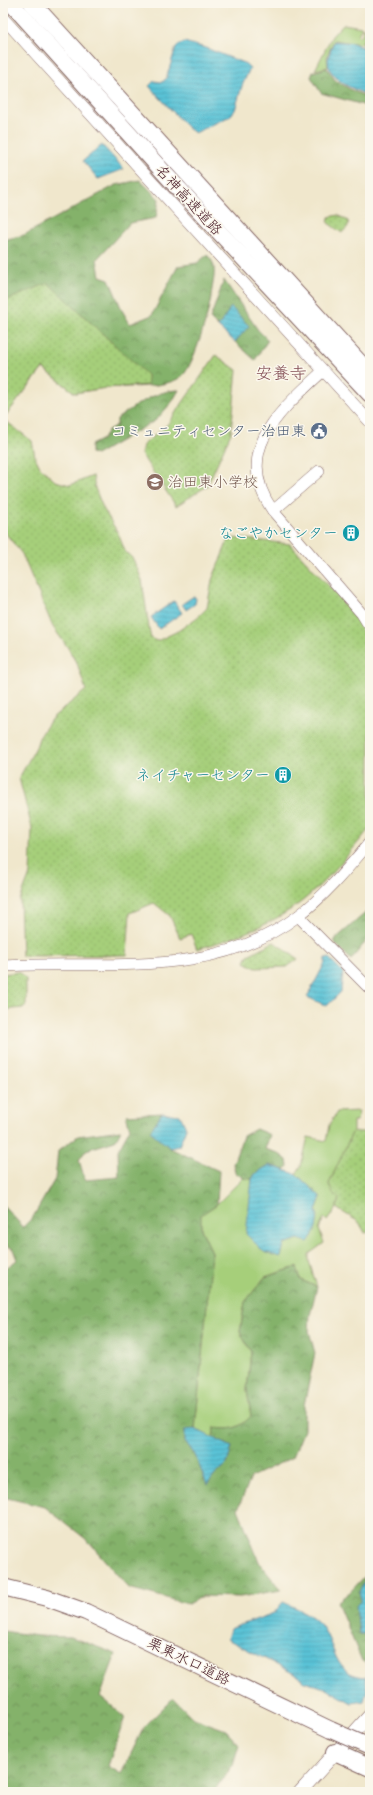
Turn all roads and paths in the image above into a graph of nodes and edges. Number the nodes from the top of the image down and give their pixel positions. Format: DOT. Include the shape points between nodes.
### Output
graph roads {
  1 [pos="11,3"];
  2 [pos="32,3"];
  3 [pos="3,18"];
  4 [pos="323,371"];
  5 [pos="370,373"];
  6 [pos="370,394"];
  7 [pos="370,422"];
  8 [pos="319,471"];
  9 [pos="273,511"];
  10 [pos="370,626"];
  11 [pos="370,842"];
  12 [pos="298,916"];
  13 [pos="3,966"];
  14 [pos="370,989"];
  15 [pos="3,1587"];
  16 [pos="370,1715"];
  17 [pos="370,1747"];
  18 [pos="335,1752"];
  19 [pos="370,1768"];
  20 [pos="300,1792"];
  1 -- 6 [label="highway, 名神高速道路" via="168,177"];
  2 -- 5 [label="highway, 名神高速道路" via="178,166"];
  3 -- 4 [label="street"];
  4 -- 7 [label="street"];
  4 -- 9 [label="street" via="289,404 267,432 260,446 256,465 257,481"];
  8 -- 9 [label="street"];
  9 -- 10 [label="street"];
  11 -- 12 [label="street"];
  12 -- 13 [label="street" via="272,932 239,947 190,960 132,965"];
  12 -- 14 [label="street"];
  15 -- 17 [label="highway, 栗東水口道路, bridge" via="47,1598 86,1612"];
  16 -- 18 [label="main road"];
  18 -- 19 [label="highway"];
  18 -- 20 [label="main road"];
}
